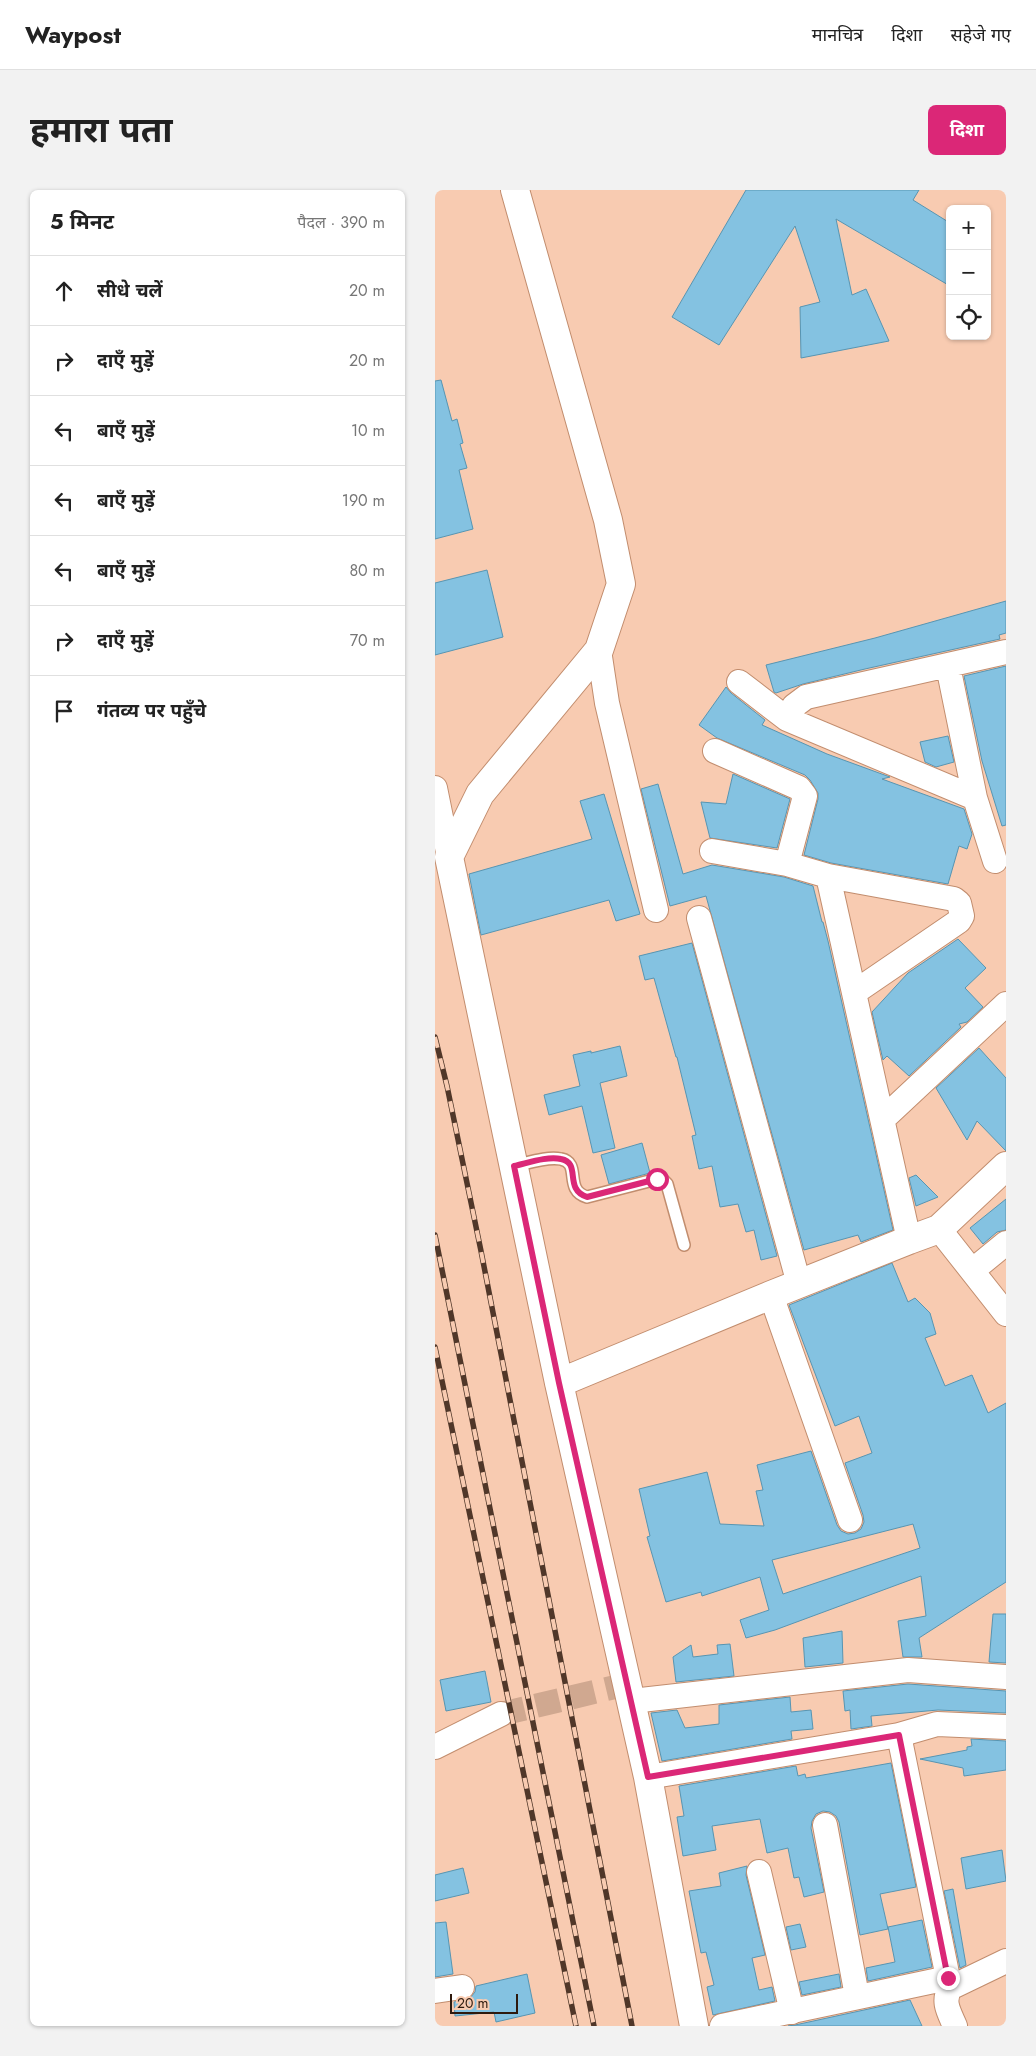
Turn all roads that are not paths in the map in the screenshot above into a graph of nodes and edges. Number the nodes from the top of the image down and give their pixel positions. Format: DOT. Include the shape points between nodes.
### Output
graph roads {
  1 [pos="515,190"];
  2 [pos="599,650"];
  3 [pos="1006,652"];
  4 [pos="948,666"];
  5 [pos="739,682"];
  6 [pos="787,719"];
  7 [pos="715,751"];
  8 [pos="435,788"];
  9 [pos="975,798"];
  10 [pos="712,851"];
  11 [pos="449,857"];
  12 [pos="995,861"];
  13 [pos="787,864"];
  14 [pos="828,876"];
  15 [pos="656,910"];
  16 [pos="699,918"];
  17 [pos="855,992"];
  18 [pos="1006,1004"];
  19 [pos="883,1119"];
  20 [pos="514,1166"];
  21 [pos="1006,1166"];
  22 [pos="939,1229"];
  23 [pos="909,1240"];
  24 [pos="1006,1243"];
  25 [pos="683,1244"];
  26 [pos="973,1270"];
  27 [pos="799,1284"];
  28 [pos="771,1295"];
  29 [pos="1006,1314"];
  30 [pos="559,1383"];
  31 [pos="850,1520"];
  32 [pos="1006,1677"];
  33 [pos="632,1701"];
  34 [pos="501,1714"];
  35 [pos="1006,1727"];
  36 [pos="899,1735"];
  37 [pos="435,1747"];
  38 [pos="648,1777"];
  39 [pos="825,1825"];
  40 [pos="759,1872"];
  41 [pos="1006,1961"];
  42 [pos="949,1983"];
  43 [pos="462,1987"];
  44 [pos="435,1991"];
  45 [pos="857,1996"];
  46 [pos="792,2012"];
  47 [pos="694,2026"];
  48 [pos="722,2026"];
  49 [pos="955,2026"];
  1 -- 2 [label="street" via="608,520 621,584"];
  2 -- 11 [label="street" via="480,794"];
  2 -- 15 [label="street" via="607,703"];
  3 -- 4 [label="street"];
  4 -- 6 [label="street" via="806,697 793,706"];
  4 -- 9 [label="street"];
  5 -- 6 [label="street"];
  6 -- 9 [label="street"];
  7 -- 13 [label="street" via="799,788 805,796"];
  8 -- 11 [label="street"];
  9 -- 12 [label="street"];
  10 -- 13 [label="street"];
  11 -- 20 [label="street"];
  13 -- 14 [label="street"];
  14 -- 17 [label="street"];
  14 -- 17 [label="street" via="954,900 962,910 959,921"];
  16 -- 27 [label="street"];
  17 -- 19 [label="street"];
  18 -- 19 [label="street"];
  19 -- 23 [label="street"];
  20 -- 25 [label="lane" via="562,1159 569,1162 575,1188 587,1197 663,1180 667,1184"];
  20 -- 30 [label="street"];
  21 -- 22 [label="street"];
  22 -- 23 [label="street"];
  22 -- 26 [label="street"];
  23 -- 27 [label="street"];
  24 -- 26 [label="street"];
  26 -- 29 [label="street"];
  27 -- 28 [label="street"];
  28 -- 30 [label="street"];
  28 -- 31 [label="street"];
  30 -- 33 [label="street"];
  32 -- 33 [label="street" via="908,1670"];
  33 -- 38 [label="street"];
  34 -- 37 [label="street"];
  35 -- 36 [label="street" via="937,1724"];
  36 -- 38 [label="street"];
  36 -- 42 [label="street"];
  38 -- 47 [label="street"];
  39 -- 45 [label="street"];
  40 -- 46 [label="street"];
  41 -- 42 [label="street"];
  42 -- 45 [label="street"];
  42 -- 49 [label="street" via="945,2002"];
  43 -- 44 [label="street"];
  45 -- 46 [label="street"];
  46 -- 48 [label="street"];
}
